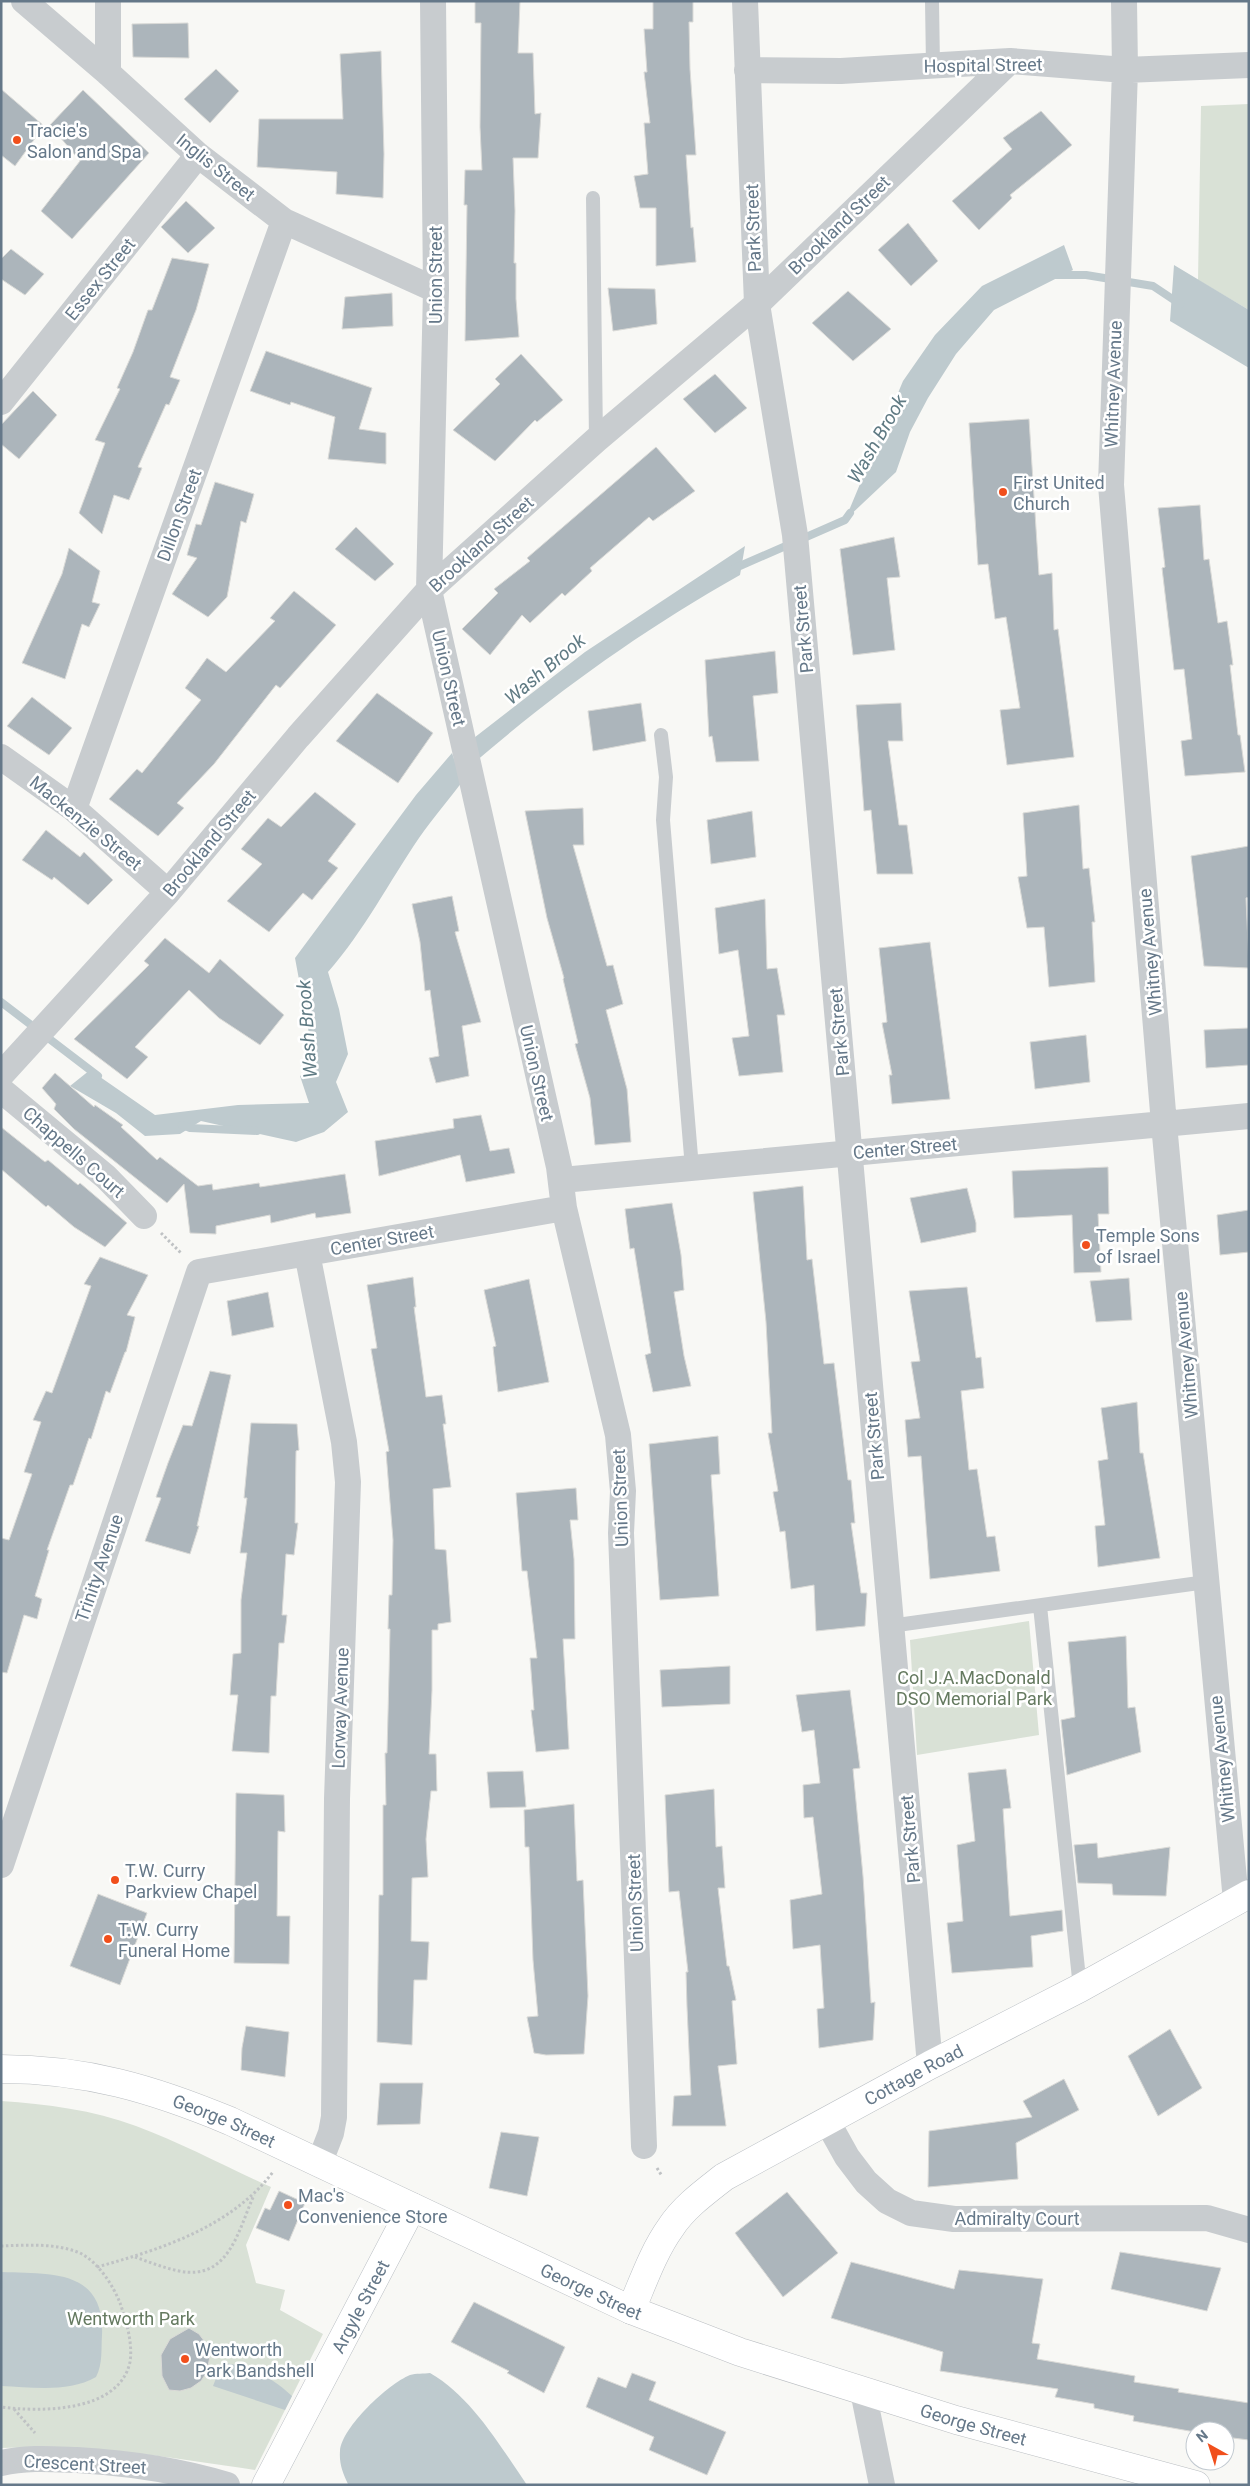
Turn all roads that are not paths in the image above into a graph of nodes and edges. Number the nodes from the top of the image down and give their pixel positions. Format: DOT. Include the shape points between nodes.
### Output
graph roads {
  1 [pos="24,1"];
  2 [pos="108,1"];
  3 [pos="433,1"];
  4 [pos="746,1"];
  5 [pos="932,1"];
  6 [pos="1124,1"];
  7 [pos="1010,61"];
  8 [pos="1249,65"];
  9 [pos="933,66"];
  10 [pos="747,70"];
  11 [pos="1125,70"];
  12 [pos="108,73"];
  13 [pos="198,156"];
  14 [pos="593,198"];
  15 [pos="284,221"];
  16 [pos="436,290"];
  17 [pos="757,304"];
  18 [pos="1,402"];
  19 [pos="596,440"];
  20 [pos="429,590"];
  21 [pos="661,735"];
  22 [pos="1,757"];
  23 [pos="74,809"];
  24 [pos="168,892"];
  25 [pos="1,1076"];
  26 [pos="1,1090"];
  27 [pos="1249,1116"];
  28 [pos="1164,1124"];
  29 [pos="850,1153"];
  30 [pos="692,1168"];
  31 [pos="562,1180"];
  32 [pos="564,1208"];
  33 [pos="144,1216"];
  34 [pos="307,1253"];
  35 [pos="200,1272"];
  36 [pos="1206,1582"];
  37 [pos="1040,1606"];
  38 [pos="890,1626"];
  39 [pos="1,1865"];
  40 [pos="1242,1897"];
  41 [pos="1080,1988"];
  42 [pos="930,2065"];
  43 [pos="1,2069"];
  44 [pos="827,2121"];
  45 [pos="644,2146"];
  46 [pos="319,2164"];
  47 [pos="412,2207"];
  48 [pos="1249,2230"];
  49 [pos="631,2310"];
  50 [pos="864,2391"];
  51 [pos="1,2463"];
  52 [pos="228,2485"];
  53 [pos="266,2485"];
  54 [pos="882,2485"];
  55 [pos="1196,2485"];
  1 -- 12 [label="street, Inglis Street"];
  2 -- 12 [label="street"];
  3 -- 16 [label="street, Union Street"];
  4 -- 10 [label="street, Park Street"];
  5 -- 9 [label="lane"];
  6 -- 11 [label="street, Whitney Avenue"];
  7 -- 9 [label="street, Hospital Street"];
  7 -- 11 [label="street, Hospital Street"];
  7 -- 17 [label="street, Brookland Street"];
  8 -- 11 [label="street, Hospital Street"];
  9 -- 10 [label="street, Hospital Street" via="841,71"];
  10 -- 17 [label="street, Park Street"];
  11 -- 28 [label="street, Whitney Avenue" via="1111,485"];
  12 -- 13 [label="street, Inglis Street"];
  13 -- 15 [label="street, Inglis Street"];
  13 -- 18 [label="street, Essex Street"];
  14 -- 19 [label="lane"];
  15 -- 16 [label="street, Inglis Street"];
  15 -- 23 [label="street, Dillon Street"];
  16 -- 20 [label="street, Union Street"];
  17 -- 19 [label="street, Brookland Street"];
  17 -- 29 [label="street, Park Street" via="795,535"];
  19 -- 20 [label="street, Brookland Street"];
  20 -- 24 [label="street, Brookland Street" via="303,731"];
  20 -- 31 [label="street, Union Street"];
  21 -- 30 [label="lane" via="666,777 663,820"];
  22 -- 23 [label="street, Mackenzie Street"];
  23 -- 24 [label="street, Mackenzie Street"];
  24 -- 25 [label="street, Brookland Street"];
  26 -- 33 [label="street, Chappells Court" via="106,1178"];
  27 -- 28 [label="street, Center Street"];
  28 -- 29 [label="street, Center Street"];
  28 -- 36 [label="street, Whitney Avenue"];
  29 -- 30 [label="street, Center Street"];
  29 -- 38 [label="street, Park Street"];
  30 -- 31 [label="street, Center Street"];
  31 -- 32 [label="street, Union Street"];
  32 -- 34 [label="street, Center Street"];
  32 -- 45 [label="street, Union Street" via="614,1417 622,1464 621,1533"];
  34 -- 35 [label="street, Center Street"];
  34 -- 46 [label="street, Lorway Avenue" via="344,1442 348,1502 337,1791 334,2117 329,2142"];
  35 -- 39 [label="street, Trinity Avenue"];
  36 -- 37 [label="lane"];
  36 -- 40 [label="street, Whitney Avenue"];
  37 -- 38 [label="lane"];
  37 -- 41 [label="lane"];
  38 -- 42 [label="street, Park Street"];
  40 -- 41 [label="main road, Cottage Road"];
  41 -- 42 [label="main road, Cottage Road"];
  42 -- 44 [label="main road, Cottage Road"];
  43 -- 46 [label="main road, George Street" via="106,2078 200,2108"];
  44 -- 48 [label="street, Admiralty Court" via="847,2157 866,2182 887,2201 911,2213 954,2219 1207,2218"];
  44 -- 49 [label="main road, Cottage Road" via="724,2177 696,2199 671,2226"];
  46 -- 47 [label="main road, George Street"];
  47 -- 49 [label="main road, George Street"];
  47 -- 53 [label="main road, Argyle Street"];
  49 -- 50 [label="main road, George Street" via="740,2352"];
  50 -- 54 [label="street"];
  50 -- 55 [label="main road, George Street" via="956,2420"];
  51 -- 52 [label="street, Crescent Street" via="58,2459 122,2463 166,2469"];
}
